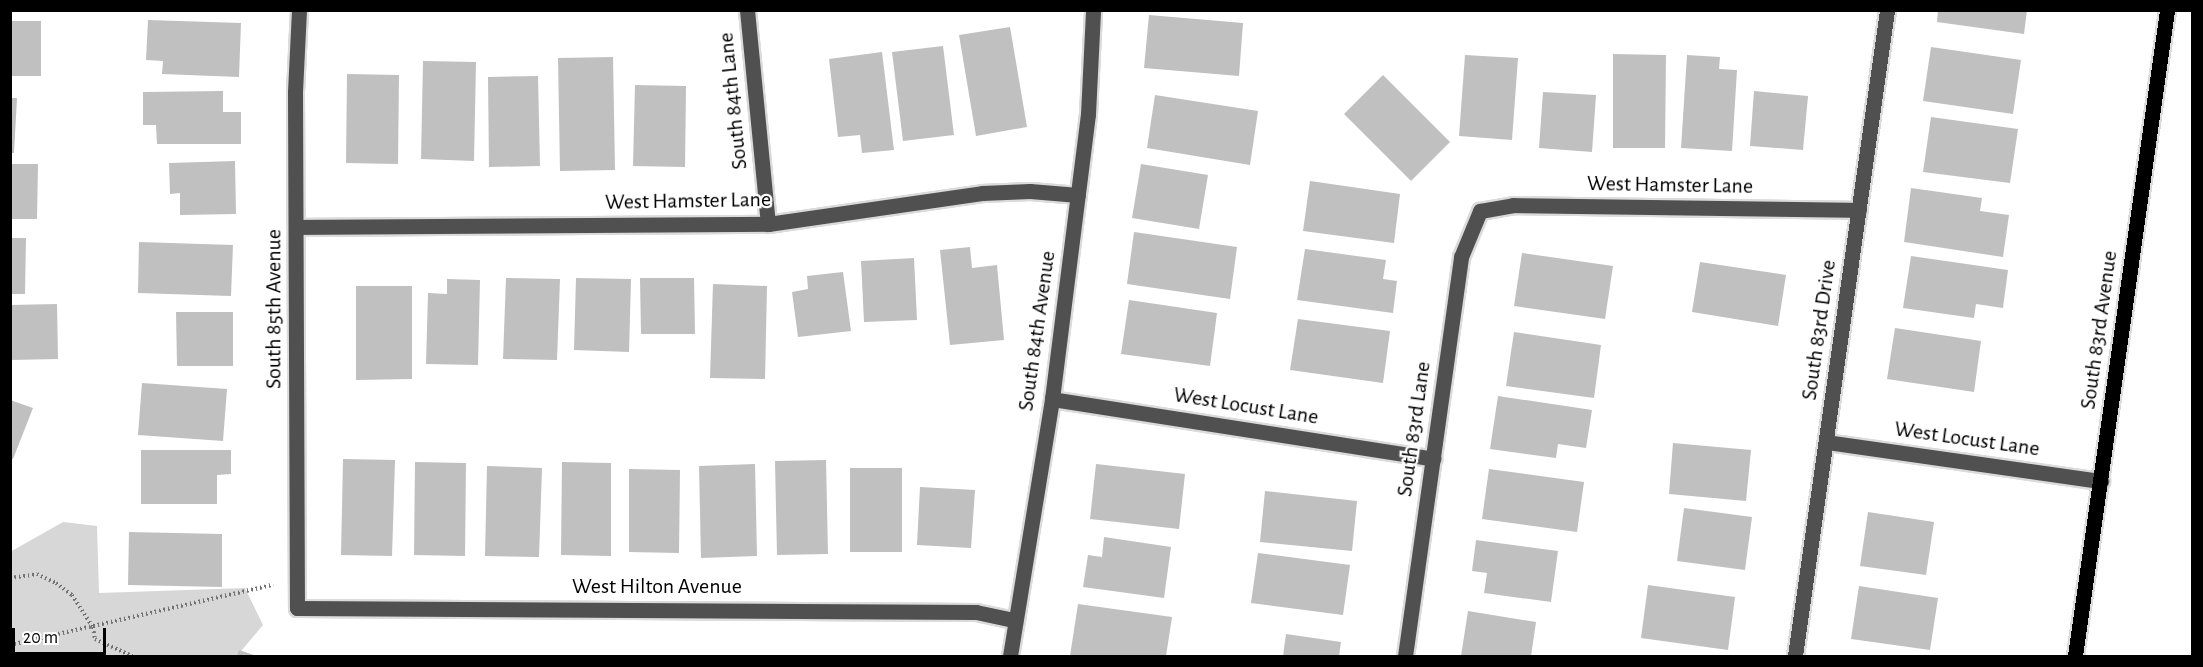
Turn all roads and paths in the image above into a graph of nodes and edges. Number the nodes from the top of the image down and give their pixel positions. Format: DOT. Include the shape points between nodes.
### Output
graph roads {
  1 [pos="299,10"];
  2 [pos="747,10"];
  3 [pos="1093,10"];
  4 [pos="1887,10"];
  5 [pos="2167,10"];
  6 [pos="1078,195"];
  7 [pos="1860,210"];
  8 [pos="1480,211"];
  9 [pos="768,224"];
  10 [pos="297,227"];
  11 [pos="1052,399"];
  12 [pos="1826,442"];
  13 [pos="1433,459"];
  14 [pos="2101,481"];
  15 [pos="10,578"];
  16 [pos="296,578"];
  17 [pos="297,608"];
  18 [pos="1016,620"];
  19 [pos="93,627"];
  20 [pos="10,645"];
  21 [pos="132,657"];
  22 [pos="1010,657"];
  23 [pos="1405,657"];
  24 [pos="1795,657"];
  25 [pos="2075,657"];
  1 -- 10 [label="street, South 85th Avenue" via="295,92"];
  2 -- 9 [label="street, South 84th Lane"];
  3 -- 6 [label="street, South 84th Avenue" via="1088,114"];
  4 -- 7 [label="street, South 83rd Drive"];
  5 -- 14 [label="main road, South 83rd Avenue"];
  6 -- 9 [label="street, West Hamster Lane" via="982,193"];
  6 -- 11 [label="street, South 84th Avenue"];
  7 -- 8 [label="street, West Hamster Lane" via="1513,205"];
  7 -- 12 [label="street, South 83rd Drive"];
  8 -- 13 [label="street, South 83rd Lane" via="1461,257"];
  9 -- 10 [label="street, West Hamster Lane"];
  10 -- 16 [label="street, South 85th Avenue"];
  11 -- 13 [label="street, West Locust Lane"];
  11 -- 18 [label="street, South 84th Avenue"];
  12 -- 14 [label="street, West Locust Lane"];
  12 -- 24 [label="street, South 83rd Drive"];
  13 -- 23 [label="street, South 83rd Lane"];
  14 -- 25 [label="main road, South 83rd Avenue"];
  15 -- 19 [label="path" via="37,574 56,583 72,595"];
  16 -- 17 [label="street, South 85th Avenue"];
  16 -- 19 [label="path"];
  17 -- 18 [label="street, West Hilton Avenue" via="976,612"];
  18 -- 22 [label="street, South 84th Avenue"];
  19 -- 20 [label="path"];
  19 -- 21 [label="path" via="95,639"];
}
